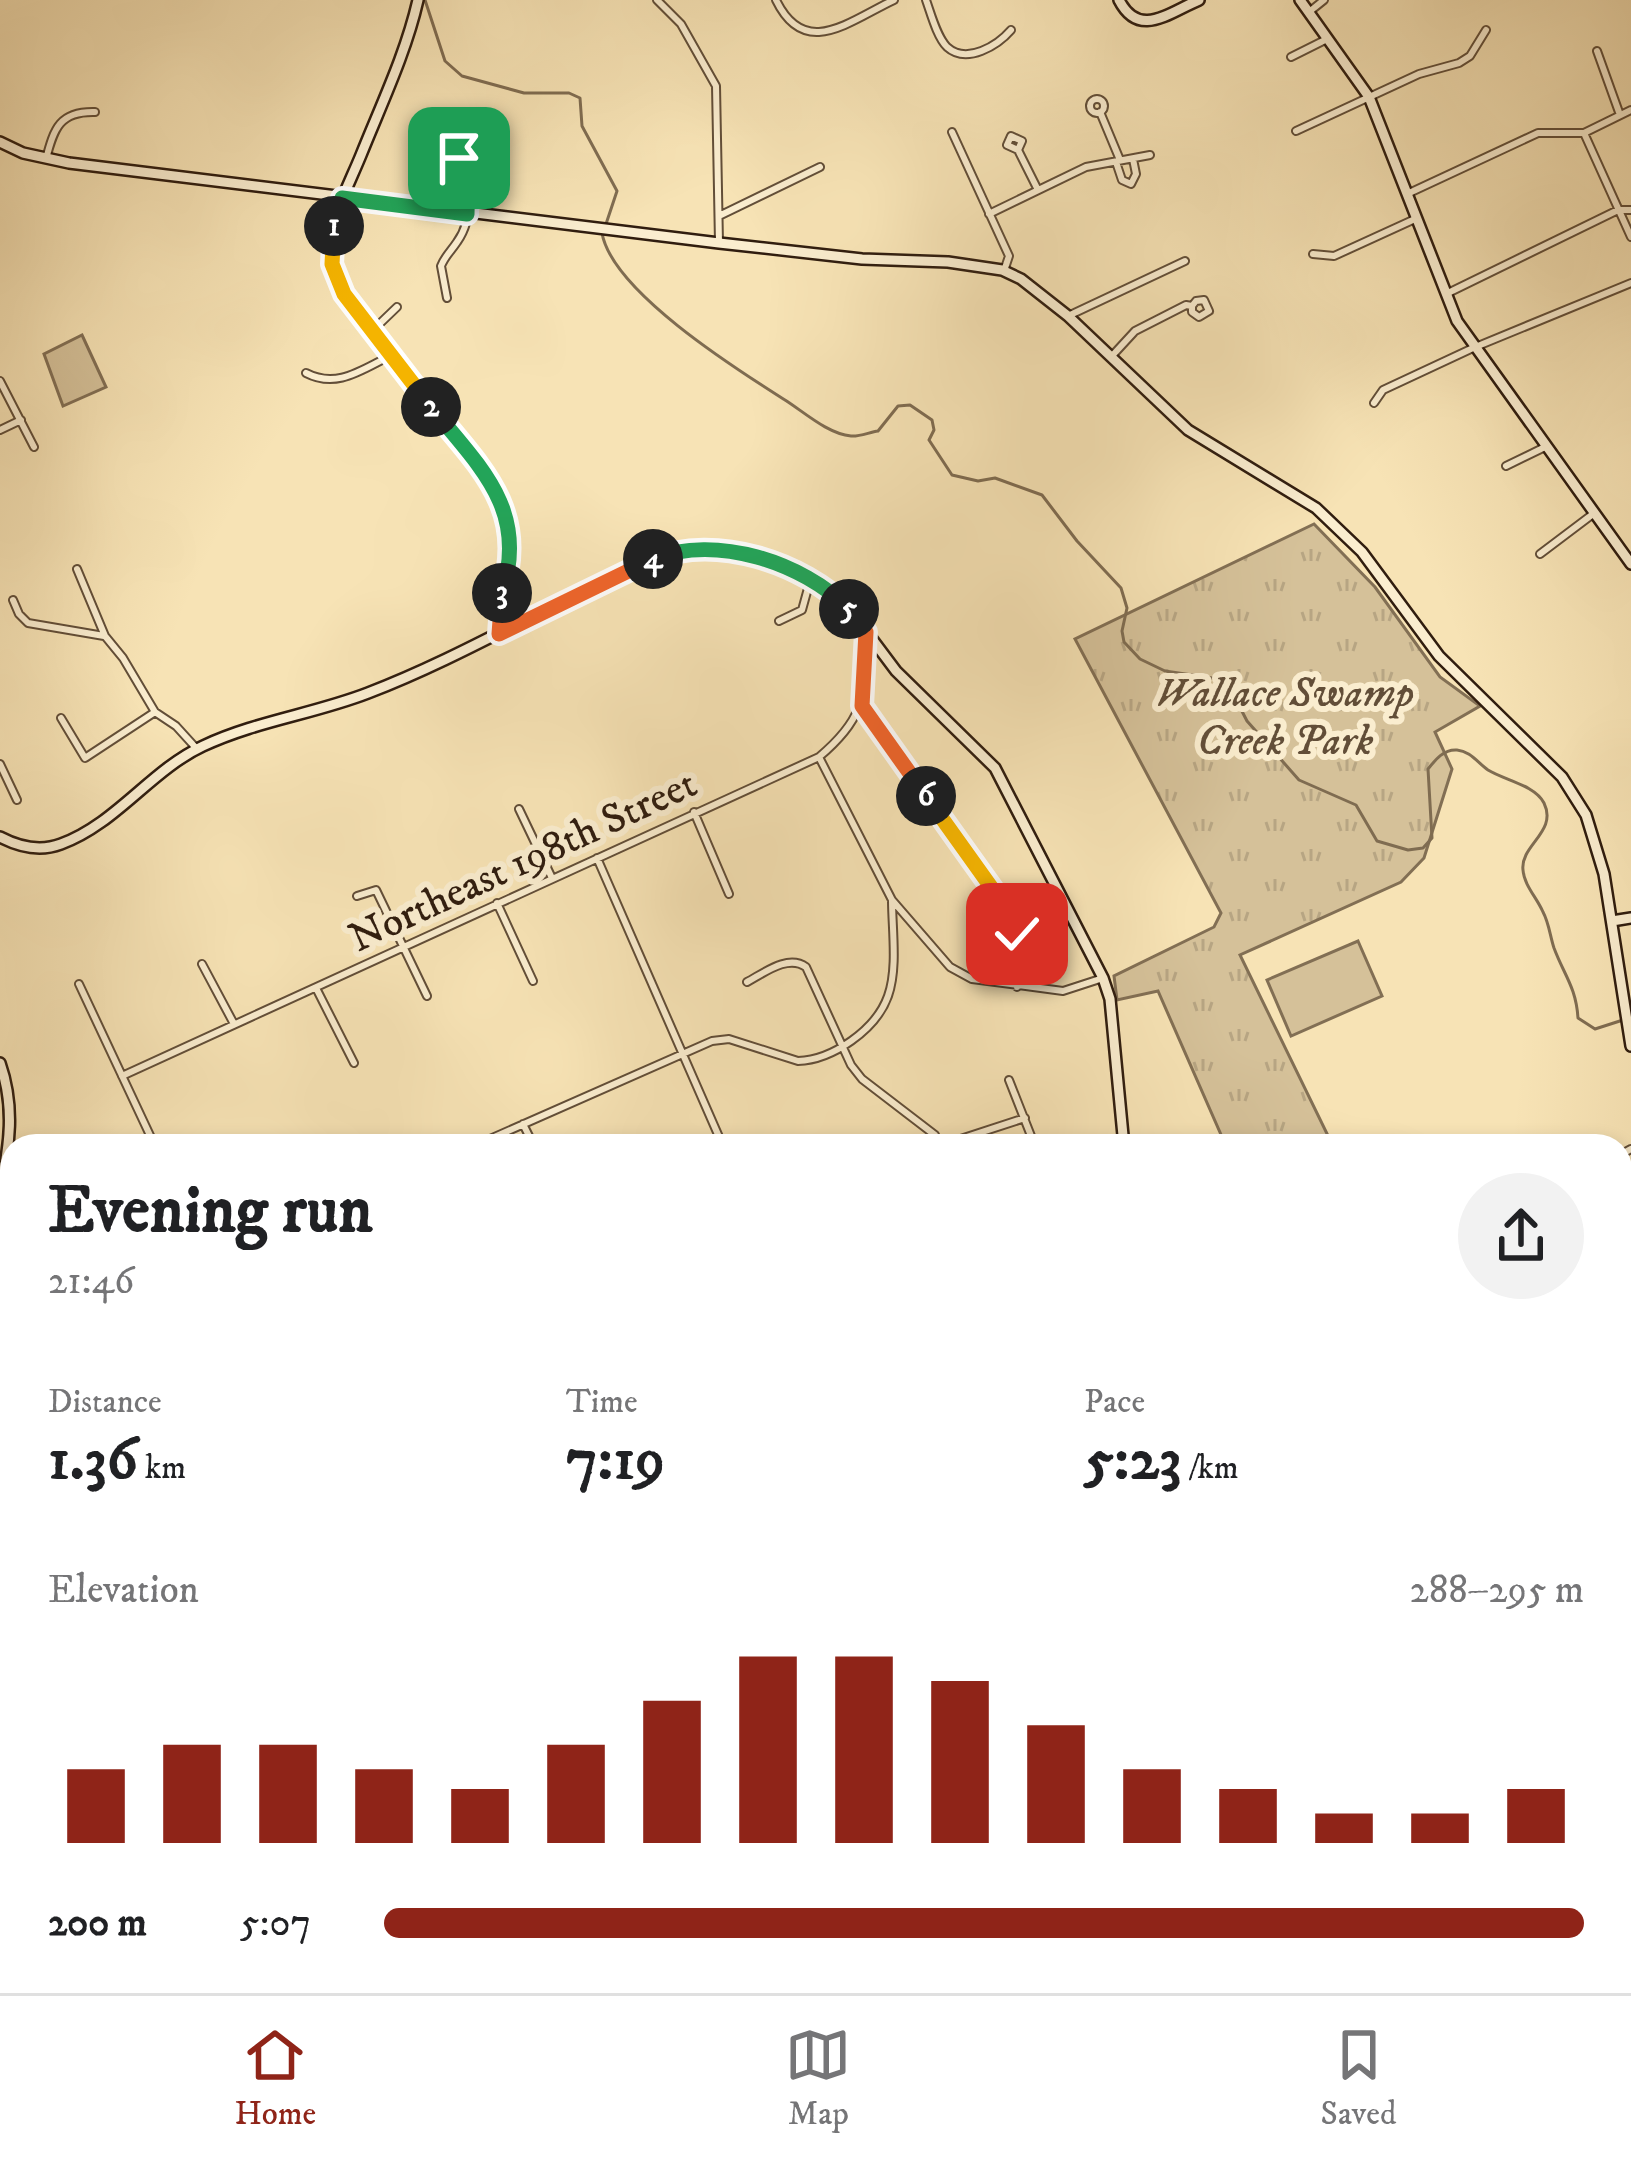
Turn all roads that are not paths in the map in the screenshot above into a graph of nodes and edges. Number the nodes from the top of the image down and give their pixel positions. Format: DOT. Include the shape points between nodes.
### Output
graph roads {
  1 [pos="418,0"];
  2 [pos="657,0"];
  3 [pos="776,0"];
  4 [pos="894,0"];
  5 [pos="926,0"];
  6 [pos="1119,0"];
  7 [pos="1199,0"];
  8 [pos="1300,0"];
  9 [pos="1324,0"];
  10 [pos="1310,11"];
  11 [pos="1011,30"];
  12 [pos="1486,30"];
  13 [pos="1330,38"];
  14 [pos="1597,51"];
  15 [pos="1291,57"];
  16 [pos="1370,97"];
  17 [pos="1631,110"];
  18 [pos="94,112"];
  19 [pos="1100,112"];
  20 [pos="1620,115"];
  21 [pos="1296,131"];
  22 [pos="952,132"];
  23 [pos="1584,133"];
  24 [pos="0,142"];
  25 [pos="422,146"];
  26 [pos="1018,149"];
  27 [pos="1150,155"];
  28 [pos="46,158"];
  29 [pos="1133,159"];
  30 [pos="1118,160"];
  31 [pos="820,167"];
  32 [pos="1038,190"];
  33 [pos="1407,194"];
  34 [pos="342,198"];
  35 [pos="1618,210"];
  36 [pos="1631,210"];
  37 [pos="467,214"];
  38 [pos="989,214"];
  39 [pos="719,216"];
  40 [pos="1416,218"];
  41 [pos="1631,237"];
  42 [pos="719,243"];
  43 [pos="1313,254"];
  44 [pos="1185,261"];
  45 [pos="1004,271"];
  46 [pos="1631,283"];
  47 [pos="1444,295"];
  48 [pos="447,298"];
  49 [pos="1192,306"];
  50 [pos="397,307"];
  51 [pos="1068,316"];
  52 [pos="371,332"];
  53 [pos="1473,348"];
  54 [pos="390,356"];
  55 [pos="1111,357"];
  56 [pos="306,373"];
  57 [pos="0,381"];
  58 [pos="1374,403"];
  59 [pos="20,420"];
  60 [pos="0,430"];
  61 [pos="34,447"];
  62 [pos="1545,447"];
  63 [pos="1506,466"];
  64 [pos="1593,514"];
  65 [pos="1540,554"];
  66 [pos="1631,564"];
  67 [pos="77,569"];
  68 [pos="811,579"];
  69 [pos="13,600"];
  70 [pos="779,621"];
  71 [pos="866,632"];
  72 [pos="499,634"];
  73 [pos="105,636"];
  74 [pos="862,706"];
  75 [pos="155,712"];
  76 [pos="61,718"];
  77 [pos="196,748"];
  78 [pos="819,757"];
  79 [pos="0,764"];
  80 [pos="17,800"];
  81 [pos="519,809"];
  82 [pos="694,812"];
  83 [pos="0,837"];
  84 [pos="596,857"];
  85 [pos="552,878"];
  86 [pos="729,894"];
  87 [pos="357,896"];
  88 [pos="892,900"];
  89 [pos="497,903"];
  90 [pos="1631,918"];
  91 [pos="1612,921"];
  92 [pos="404,946"];
  93 [pos="202,964"];
  94 [pos="1103,978"];
  95 [pos="533,981"];
  96 [pos="747,982"];
  97 [pos="80,984"];
  98 [pos="1017,987"];
  99 [pos="316,988"];
  100 [pos="427,996"];
  101 [pos="234,1024"];
  102 [pos="842,1046"];
  103 [pos="1631,1046"];
  104 [pos="682,1053"];
  105 [pos="0,1063"];
  106 [pos="354,1063"];
  107 [pos="122,1076"];
  108 [pos="1009,1080"];
  109 [pos="1025,1118"];
  110 [pos="523,1124"];
  111 [pos="9,1134"];
  112 [pos="149,1134"];
  113 [pos="501,1134"];
  114 [pos="528,1134"];
  115 [pos="718,1134"];
  116 [pos="931,1134"];
  117 [pos="976,1134"];
  118 [pos="1030,1134"];
  119 [pos="1123,1134"];
  1 -- 34 [label="street"];
  2 -- 39 [label="street" via="716,86"];
  3 -- 4 [label="street" via="788,23 808,33"];
  5 -- 11 [label="street" via="946,46 957,52 973,54"];
  6 -- 7 [label="street" via="1137,22"];
  8 -- 10 [label="street"];
  9 -- 10 [label="street"];
  10 -- 13 [label="street"];
  12 -- 16 [label="street" via="1459,63"];
  13 -- 15 [label="street"];
  13 -- 16 [label="street"];
  14 -- 20 [label="street"];
  16 -- 21 [label="street"];
  16 -- 33 [label="street"];
  17 -- 20 [label="street"];
  18 -- 28 [label="street" via="60,121"];
  19 -- 30 [label="street"];
  20 -- 23 [label="street"];
  22 -- 38 [label="street"];
  23 -- 33 [label="street" via="1538,133"];
  23 -- 35 [label="street"];
  24 -- 28 [label="street"];
  25 -- 37 [label="street" via="442,147 465,165"];
  26 -- 32 [label="street"];
  27 -- 29 [label="street"];
  28 -- 34 [label="street"];
  29 -- 30 [label="street"];
  29 -- 30 [label="street" via="1128,184"];
  30 -- 32 [label="street"];
  31 -- 39 [label="street"];
  32 -- 38 [label="street"];
  33 -- 40 [label="street"];
  34 -- 37 [label="street"];
  34 -- 52 [label="street" via="332,264"];
  35 -- 36 [label="street"];
  35 -- 41 [label="street"];
  35 -- 47 [label="street"];
  37 -- 42 [label="street"];
  37 -- 48 [label="street" via="441,266"];
  38 -- 45 [label="street" via="1009,256"];
  39 -- 42 [label="street"];
  40 -- 43 [label="street" via="1334,256"];
  40 -- 47 [label="street"];
  42 -- 45 [label="street"];
  44 -- 51 [label="street"];
  45 -- 51 [label="street"];
  46 -- 53 [label="street"];
  47 -- 53 [label="street"];
  49 -- 55 [label="street" via="1148,322"];
  50 -- 52 [label="street"];
  51 -- 55 [label="street"];
  52 -- 54 [label="street"];
  53 -- 58 [label="street" via="1384,390"];
  53 -- 62 [label="street"];
  54 -- 56 [label="street" via="339,380"];
  54 -- 72 [label="street" via="486,474 506,515 512,562"];
  55 -- 91 [label="street" via="1188,430 1316,508 1362,552 1439,656 1540,752 1586,815"];
  57 -- 59 [label="street"];
  59 -- 60 [label="street"];
  59 -- 61 [label="street"];
  62 -- 63 [label="street"];
  62 -- 64 [label="street"];
  64 -- 65 [label="street"];
  64 -- 66 [label="street"];
  67 -- 73 [label="street"];
  68 -- 70 [label="street" via="802,610"];
  68 -- 71 [label="street"];
  68 -- 72 [label="street" via="725,550 688,548"];
  69 -- 73 [label="street" via="28,623"];
  71 -- 74 [label="street"];
  71 -- 94 [label="street" via="995,768"];
  72 -- 77 [label="street" via="370,693"];
  73 -- 75 [label="street"];
  74 -- 78 [label="street, Northeast 198th Street"];
  74 -- 98 [label="street" via="1011,917"];
  75 -- 76 [label="street" via="86,758"];
  75 -- 77 [label="street"];
  77 -- 83 [label="street" via="72,840 54,847"];
  78 -- 82 [label="street, Northeast 198th Street"];
  78 -- 88 [label="street"];
  79 -- 80 [label="street"];
  81 -- 85 [label="street"];
  82 -- 84 [label="street, Northeast 198th Street"];
  82 -- 86 [label="street"];
  84 -- 85 [label="street, Northeast 198th Street"];
  84 -- 104 [label="street"];
  85 -- 89 [label="street, Northeast 198th Street"];
  87 -- 92 [label="street" via="376,890"];
  88 -- 98 [label="street" via="950,968"];
  88 -- 102 [label="street" via="888,997"];
  89 -- 92 [label="street, Northeast 198th Street"];
  89 -- 95 [label="street"];
  90 -- 91 [label="street"];
  91 -- 103 [label="street"];
  92 -- 99 [label="street, Northeast 198th Street"];
  92 -- 100 [label="street"];
  93 -- 101 [label="street"];
  94 -- 98 [label="street" via="1063,991"];
  94 -- 119 [label="street"];
  96 -- 102 [label="street" via="799,961"];
  97 -- 107 [label="street"];
  99 -- 101 [label="street, Northeast 198th Street"];
  99 -- 106 [label="street"];
  101 -- 107 [label="street, Northeast 198th Street"];
  102 -- 104 [label="street" via="798,1061 729,1040"];
  102 -- 116 [label="street" via="862,1078"];
  104 -- 110 [label="street"];
  104 -- 115 [label="street"];
  105 -- 111 [label="street"];
  107 -- 112 [label="street"];
  108 -- 109 [label="street"];
  109 -- 117 [label="street"];
  109 -- 118 [label="street"];
  110 -- 113 [label="street"];
  110 -- 114 [label="street"];
}
